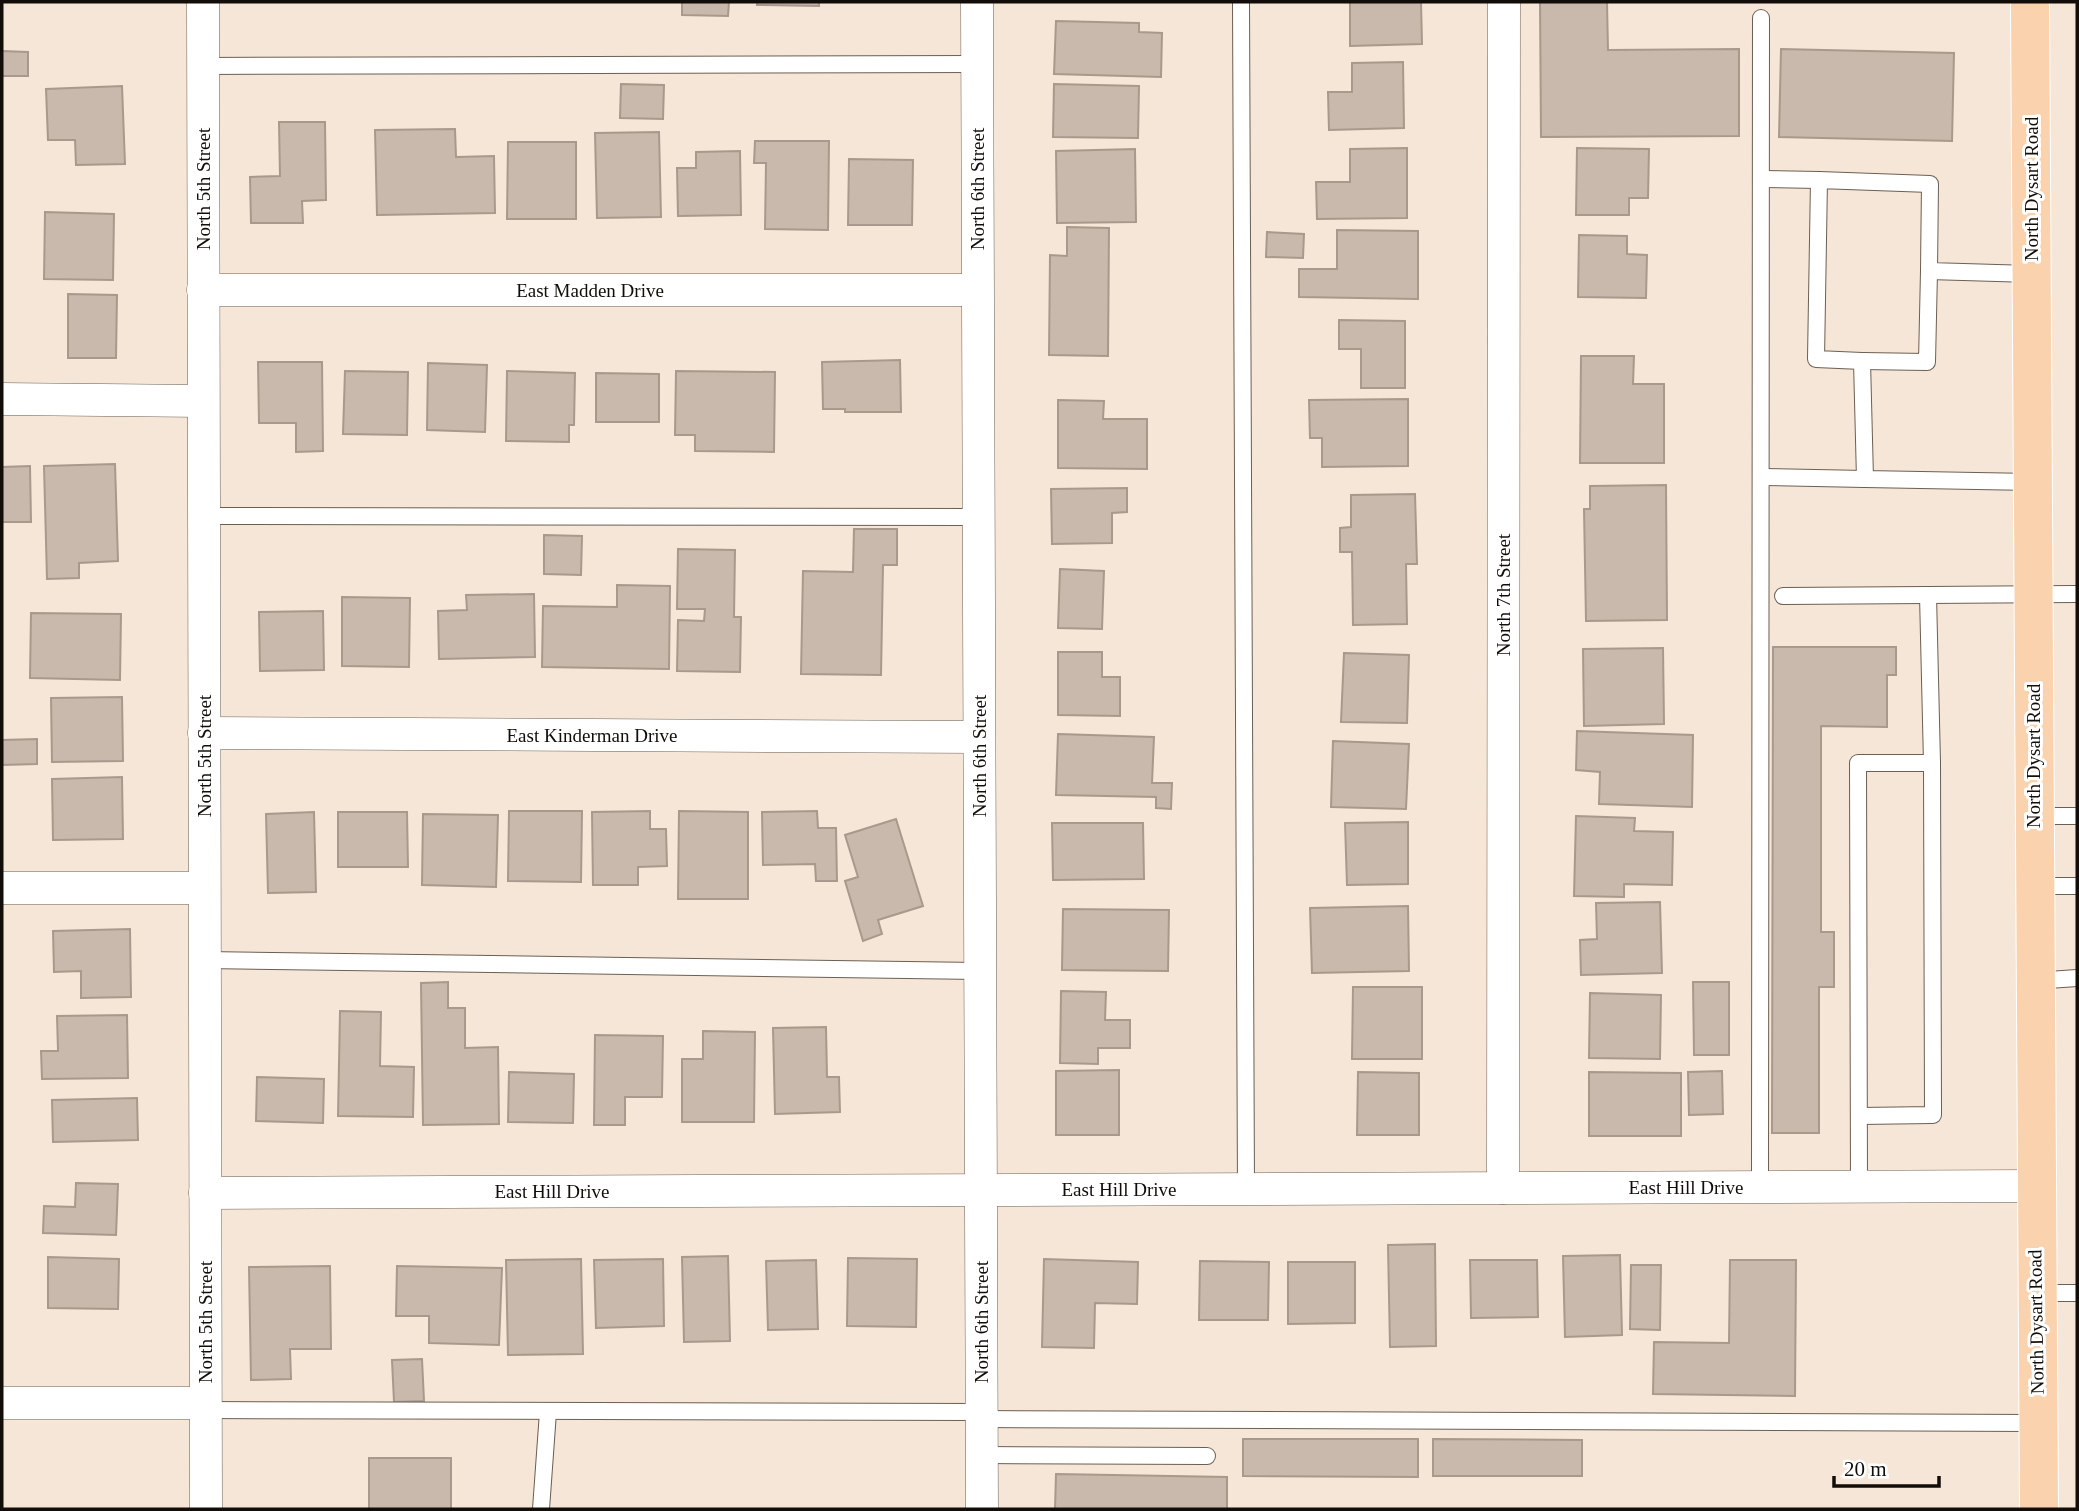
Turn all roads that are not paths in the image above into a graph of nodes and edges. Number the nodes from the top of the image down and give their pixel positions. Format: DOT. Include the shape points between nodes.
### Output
graph roads {
  1 [pos="203,2"];
  2 [pos="977,2"];
  3 [pos="1241,2"];
  4 [pos="1504,2"];
  5 [pos="2030,2"];
  6 [pos="1761,18"];
  7 [pos="977,64"];
  8 [pos="203,66"];
  9 [pos="1761,179"];
  10 [pos="1819,180"];
  11 [pos="1929,271"];
  12 [pos="2031,274"];
  13 [pos="203,290"];
  14 [pos="977,290"];
  15 [pos="1862,361"];
  16 [pos="2,399"];
  17 [pos="203,401"];
  18 [pos="1761,477"];
  19 [pos="1865,479"];
  20 [pos="2032,482"];
  21 [pos="204,516"];
  22 [pos="978,517"];
  23 [pos="2033,594"];
  24 [pos="2077,594"];
  25 [pos="1928,595"];
  26 [pos="1783,596"];
  27 [pos="204,733"];
  28 [pos="979,737"];
  29 [pos="1932,764"];
  30 [pos="2034,816"];
  31 [pos="2077,816"];
  32 [pos="2034,886"];
  33 [pos="2077,886"];
  34 [pos="2,888"];
  35 [pos="204,888"];
  36 [pos="205,960"];
  37 [pos="979,971"];
  38 [pos="2077,978"];
  39 [pos="2034,981"];
  40 [pos="1859,1116"];
  41 [pos="2034,1186"];
  42 [pos="1760,1187"];
  43 [pos="1859,1187"];
  44 [pos="1503,1188"];
  45 [pos="980,1189"];
  46 [pos="1247,1189"];
  47 [pos="205,1193"];
  48 [pos="2036,1293"];
  49 [pos="2077,1293"];
  50 [pos="2,1403"];
  51 [pos="205,1407"];
  52 [pos="548,1412"];
  53 [pos="981,1416"];
  54 [pos="2038,1423"];
  55 [pos="981,1455"];
  56 [pos="1207,1456"];
  57 [pos="206,1509"];
  58 [pos="541,1509"];
  59 [pos="982,1509"];
  60 [pos="2039,1509"];
  1 -- 8 [label="street, North 5th Street"];
  2 -- 7 [label="street, North 6th Street"];
  3 -- 46 [label="lane"];
  4 -- 44 [label="street, North 7th Street"];
  5 -- 12 [label="main road, North Dysart Road"];
  6 -- 9 [label="lane"];
  7 -- 8 [label="lane"];
  7 -- 14 [label="street, North 6th Street"];
  8 -- 13 [label="street, North 5th Street"];
  9 -- 10 [label="lane"];
  9 -- 18 [label="lane"];
  10 -- 11 [label="lane" via="1930,184"];
  10 -- 15 [label="lane" via="1816,359"];
  11 -- 12 [label="lane"];
  11 -- 15 [label="lane" via="1927,362"];
  12 -- 20 [label="main road, North Dysart Road"];
  13 -- 14 [label="street, East Madden Drive"];
  13 -- 17 [label="street, North 5th Street"];
  14 -- 22 [label="street, North 6th Street"];
  15 -- 19 [label="lane"];
  16 -- 17 [label="street"];
  17 -- 21 [label="street, North 5th Street"];
  18 -- 19 [label="lane"];
  18 -- 42 [label="lane"];
  19 -- 20 [label="lane"];
  20 -- 23 [label="main road, North Dysart Road"];
  21 -- 22 [label="lane"];
  21 -- 27 [label="street, North 5th Street"];
  22 -- 28 [label="street, North 6th Street"];
  23 -- 24 [label="lane"];
  23 -- 25 [label="lane"];
  23 -- 30 [label="main road, North Dysart Road"];
  25 -- 26 [label="lane"];
  25 -- 29 [label="lane"];
  27 -- 28 [label="street, East Kinderman Drive"];
  27 -- 35 [label="street, North 5th Street"];
  28 -- 37 [label="street, North 6th Street"];
  29 -- 40 [label="lane" via="1933,1115"];
  29 -- 40 [label="lane" via="1858,764"];
  30 -- 31 [label="lane"];
  30 -- 32 [label="main road, North Dysart Road"];
  32 -- 33 [label="lane"];
  32 -- 39 [label="main road, North Dysart Road"];
  34 -- 35 [label="street"];
  35 -- 36 [label="street, North 5th Street"];
  36 -- 37 [label="lane"];
  36 -- 47 [label="street, North 5th Street"];
  37 -- 45 [label="street, North 6th Street"];
  38 -- 39 [label="lane"];
  39 -- 41 [label="main road, North Dysart Road"];
  40 -- 43 [label="lane"];
  41 -- 43 [label="street, East Hill Drive"];
  41 -- 48 [label="main road, North Dysart Road"];
  42 -- 43 [label="street, East Hill Drive"];
  42 -- 44 [label="street, East Hill Drive"];
  44 -- 46 [label="street, East Hill Drive"];
  45 -- 46 [label="street, East Hill Drive"];
  45 -- 47 [label="street, East Hill Drive"];
  45 -- 53 [label="street, North 6th Street"];
  47 -- 51 [label="street, North 5th Street"];
  48 -- 49 [label="lane"];
  48 -- 54 [label="main road, North Dysart Road"];
  50 -- 51 [label="street"];
  51 -- 52 [label="lane"];
  51 -- 57 [label="street, North 5th Street"];
  52 -- 53 [label="lane"];
  52 -- 58 [label="lane"];
  53 -- 54 [label="lane"];
  53 -- 55 [label="street, North 6th Street"];
  54 -- 60 [label="main road, North Dysart Road"];
  55 -- 56 [label="lane"];
  55 -- 59 [label="street, North 6th Street"];
}
